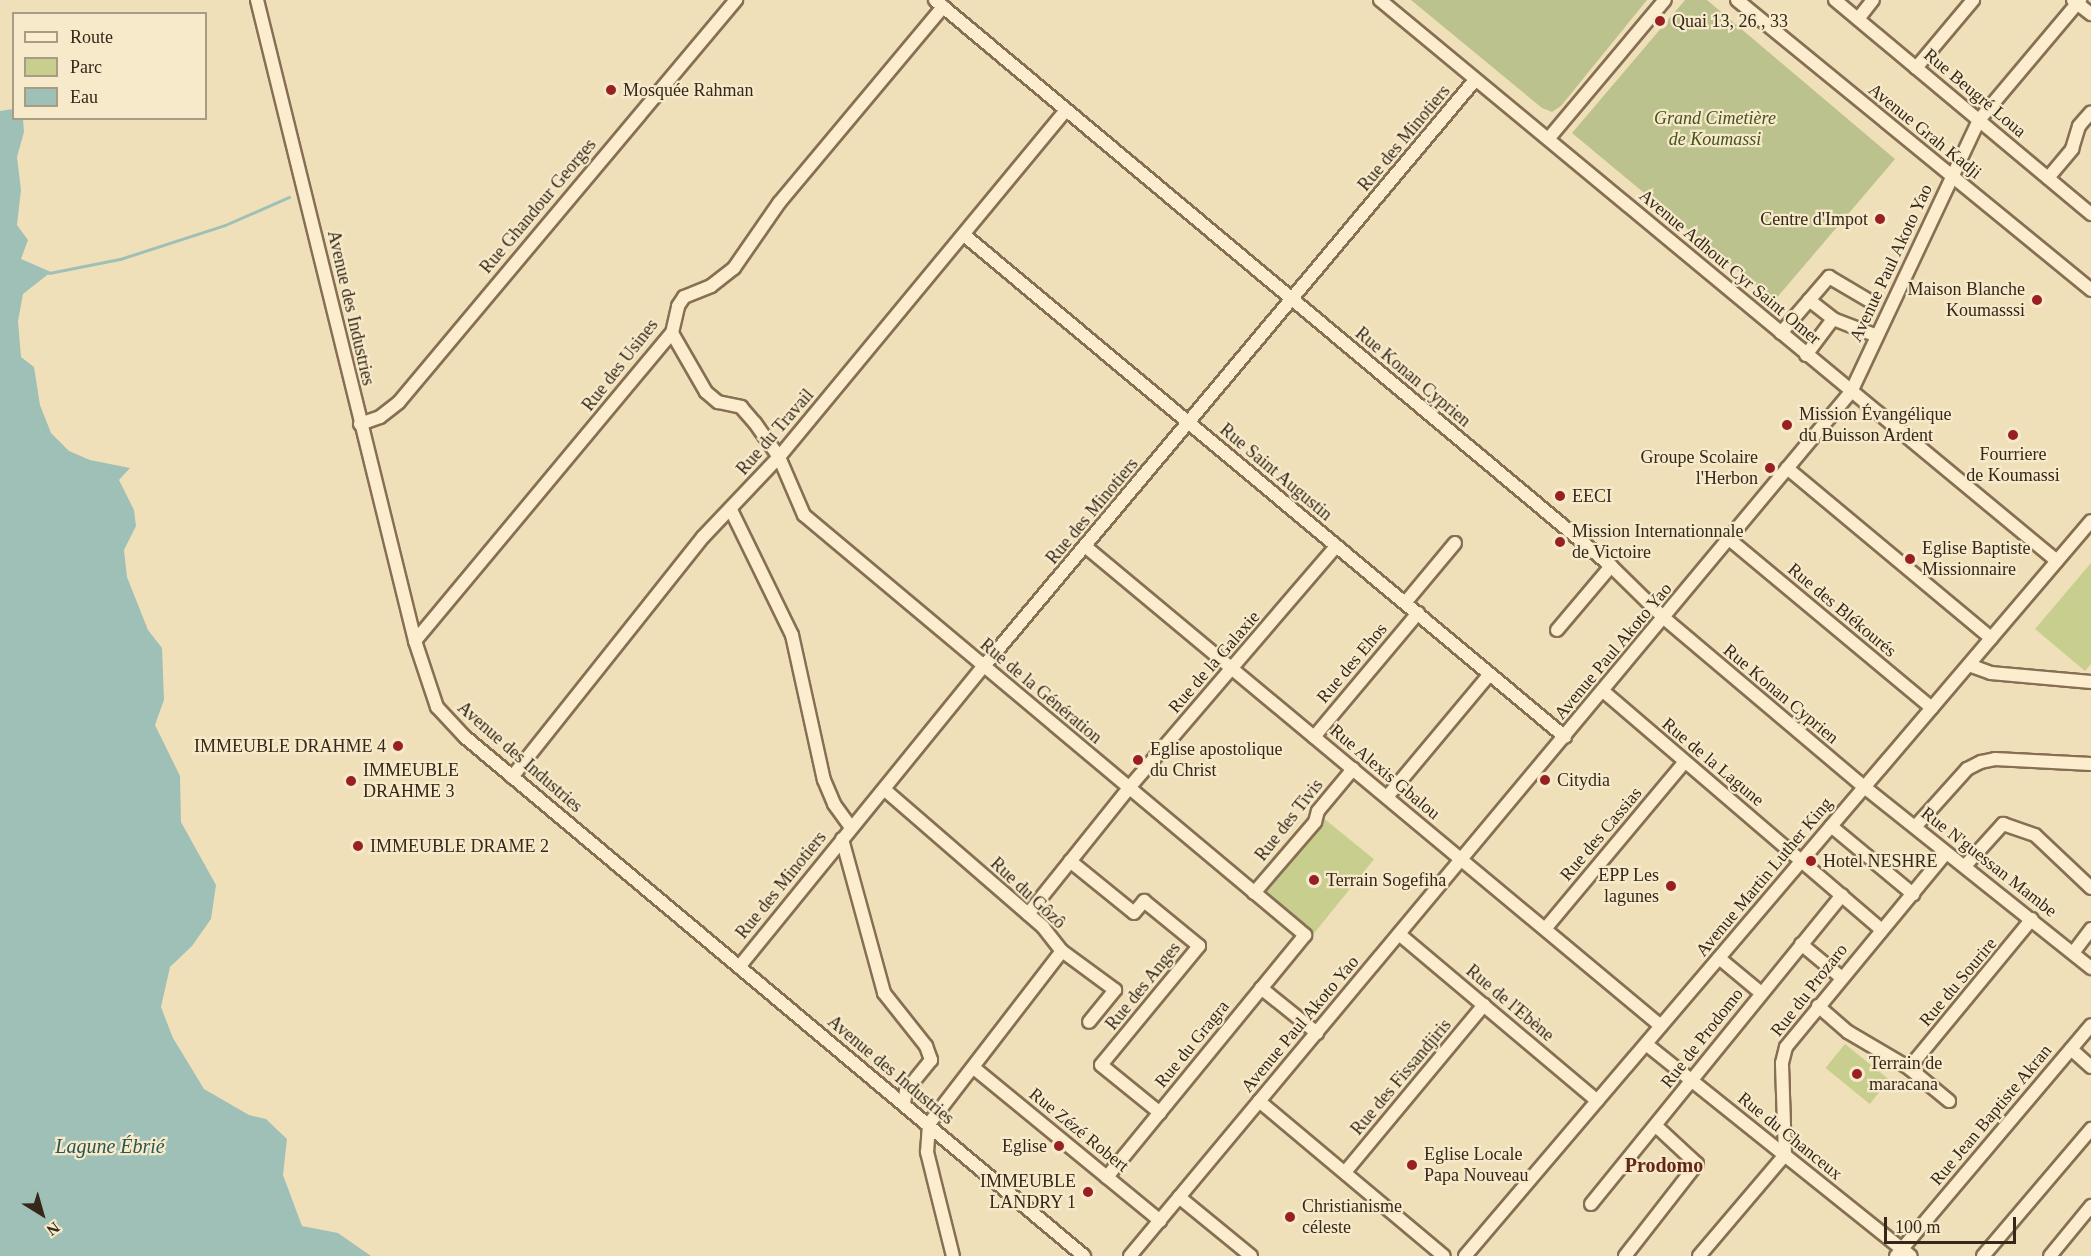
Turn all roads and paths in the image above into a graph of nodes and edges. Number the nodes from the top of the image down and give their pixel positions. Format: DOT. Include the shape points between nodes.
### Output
graph roads {
  1 [pos="257,0"];
  2 [pos="736,0"];
  3 [pos="1380,0"];
  4 [pos="1665,0"];
  5 [pos="1737,0"];
  6 [pos="1835,0"];
  7 [pos="1873,0"];
  8 [pos="1973,0"];
  9 [pos="2077,1"];
  10 [pos="939,3"];
  11 [pos="2091,14"];
  12 [pos="1858,19"];
  13 [pos="1916,68"];
  14 [pos="1475,80"];
  15 [pos="1066,110"];
  16 [pos="2091,112"];
  17 [pos="1979,120"];
  18 [pos="1549,138"];
  19 [pos="1952,176"];
  20 [pos="2048,178"];
  21 [pos="2091,214"];
  22 [pos="964,235"];
  23 [pos="2091,290"];
  24 [pos="1293,300"];
  25 [pos="1809,300"];
  26 [pos="1868,300"];
  27 [pos="1833,319"];
  28 [pos="672,333"];
  29 [pos="1781,333"];
  30 [pos="1877,336"];
  31 [pos="1806,355"];
  32 [pos="1851,392"];
  33 [pos="1188,422"];
  34 [pos="360,424"];
  35 [pos="778,457"];
  36 [pos="1787,468"];
  37 [pos="731,510"];
  38 [pos="2091,521"];
  39 [pos="1729,539"];
  40 [pos="1455,543"];
  41 [pos="1336,546"];
  42 [pos="1086,547"];
  43 [pos="2057,561"];
  44 [pos="1611,566"];
  45 [pos="1405,603"];
  46 [pos="1418,614"];
  47 [pos="1664,618"];
  48 [pos="1557,630"];
  49 [pos="1991,638"];
  50 [pos="415,641"];
  51 [pos="1969,665"];
  52 [pos="984,666"];
  53 [pos="1233,669"];
  54 [pos="1490,674"];
  55 [pos="2091,682"];
  56 [pos="1603,691"];
  57 [pos="1932,708"];
  58 [pos="1314,737"];
  59 [pos="1565,737"];
  60 [pos="1684,763"];
  61 [pos="2091,764"];
  62 [pos="1353,768"];
  63 [pos="512,777"];
  64 [pos="1863,786"];
  65 [pos="1128,789"];
  66 [pos="885,790"];
  67 [pos="1386,797"];
  68 [pos="1831,826"];
  69 [pos="852,827"];
  70 [pos="1915,827"];
  71 [pos="842,839"];
  72 [pos="1946,853"];
  73 [pos="1461,859"];
  74 [pos="1070,861"];
  75 [pos="1802,861"];
  76 [pos="1965,866"];
  77 [pos="2091,888"];
  78 [pos="1254,893"];
  79 [pos="1912,894"];
  80 [pos="1842,895"];
  81 [pos="1028,914"];
  82 [pos="2032,919"];
  83 [pos="1545,929"];
  84 [pos="1881,929"];
  85 [pos="2091,929"];
  86 [pos="1399,934"];
  87 [pos="1305,935"];
  88 [pos="1801,945"];
  89 [pos="1062,951"];
  90 [pos="2073,952"];
  91 [pos="1719,958"];
  92 [pos="739,967"];
  93 [pos="2091,968"];
  94 [pos="1842,978"];
  95 [pos="1261,988"];
  96 [pos="1761,993"];
  97 [pos="1484,1005"];
  98 [pos="1818,1006"];
  99 [pos="1089,1022"];
  100 [pos="2091,1025"];
  101 [pos="1661,1026"];
  102 [pos="1317,1033"];
  103 [pos="1646,1044"];
  104 [pos="2071,1049"];
  105 [pos="2091,1067"];
  106 [pos="974,1068"];
  107 [pos="1910,1068"];
  108 [pos="1692,1080"];
  109 [pos="1259,1101"];
  110 [pos="1598,1101"];
  111 [pos="1948,1101"];
  112 [pos="904,1104"];
  113 [pos="1160,1113"];
  114 [pos="929,1124"];
  115 [pos="1656,1126"];
  116 [pos="2091,1128"];
  117 [pos="1785,1155"];
  118 [pos="1346,1171"];
  119 [pos="1107,1177"];
  120 [pos="1179,1197"];
  121 [pos="1591,1204"];
  122 [pos="2091,1206"];
  123 [pos="1160,1221"];
  124 [pos="1903,1253"];
  125 [pos="953,1256"];
  126 [pos="1084,1256"];
  127 [pos="1130,1256"];
  128 [pos="1251,1256"];
  129 [pos="1444,1256"];
  130 [pos="1465,1256"];
  131 [pos="1625,1256"];
  132 [pos="1699,1256"];
  133 [pos="1983,1256"];
  134 [pos="2050,1256"];
  1 -- 34 [label="street, Avenue des Industries"];
  2 -- 34 [label="street, Rue Ghandour Georges" via="399,402 380,417"];
  3 -- 14 [label="street, Avenue Adhout Cyr Saint Omer"];
  4 -- 18 [label="street"];
  5 -- 19 [label="street, Avenue Grah Kadji"];
  6 -- 12 [label="street, Rue Beugré Loua"];
  7 -- 12 [label="street"];
  8 -- 13 [label="street"];
  9 -- 11 [label="street"];
  9 -- 17 [label="street, Avenue Paul Akoto Yao"];
  10 -- 15 [label="street, Rue Konan Cyprien"];
  10 -- 28 [label="street, Rue des Usines" via="779,203 734,268 711,286 684,297"];
  12 -- 13 [label="street, Rue Beugré Loua"];
  13 -- 17 [label="street, Rue Beugré Loua"];
  14 -- 18 [label="street, Avenue Adhout Cyr Saint Omer"];
  14 -- 24 [label="street, Rue des Minotiers"];
  15 -- 22 [label="street, Rue du Travail"];
  15 -- 24 [label="street, Rue Konan Cyprien"];
  16 -- 20 [label="street" via="2079,126 2072,149"];
  17 -- 19 [label="street, Avenue Paul Akoto Yao"];
  17 -- 20 [label="street, Rue Beugré Loua"];
  18 -- 29 [label="street, Avenue Adhout Cyr Saint Omer"];
  19 -- 23 [label="street, Avenue Grah Kadji"];
  19 -- 30 [label="street, Avenue Paul Akoto Yao"];
  20 -- 21 [label="street, Rue Beugré Loua"];
  22 -- 33 [label="street, Rue Saint Augustin"];
  22 -- 35 [label="street, Rue du Travail"];
  24 -- 33 [label="street, Rue des Minotiers"];
  24 -- 44 [label="street, Rue Konan Cyprien"];
  25 -- 26 [label="street" via="1829,277"];
  25 -- 27 [label="street"];
  25 -- 29 [label="street"];
  27 -- 30 [label="street"];
  27 -- 31 [label="street"];
  28 -- 35 [label="street, Rue de la Génération" via="706,392 718,402 741,407"];
  28 -- 50 [label="street, Rue des Usines"];
  29 -- 31 [label="street, Avenue Adhout Cyr Saint Omer"];
  30 -- 32 [label="street, Avenue Paul Akoto Yao"];
  31 -- 32 [label="street, Avenue Adhout Cyr Saint Omer"];
  32 -- 36 [label="street, Avenue Paul Akoto Yao"];
  32 -- 43 [label="street, Avenue Adhout Cyr Saint Omer"];
  33 -- 41 [label="street, Rue Saint Augustin"];
  33 -- 42 [label="street, Rue des Minotiers"];
  34 -- 50 [label="street, Avenue des Industries"];
  35 -- 37 [label="street, Rue du Travail"];
  35 -- 52 [label="street, Rue de la Génération" via="804,515"];
  36 -- 39 [label="street, Avenue Paul Akoto Yao"];
  36 -- 49 [label="street"];
  37 -- 63 [label="street, Rue du Travail" via="703,537"];
  37 -- 69 [label="street" via="792,635 826,786"];
  38 -- 43 [label="street, Avenue Martin Luther King"];
  39 -- 47 [label="street, Avenue Paul Akoto Yao"];
  39 -- 57 [label="street, Rue des Blékourés"];
  40 -- 45 [label="street"];
  41 -- 45 [label="street, Rue Saint Augustin"];
  41 -- 53 [label="street, Rue de la Galaxie"];
  42 -- 52 [label="street, Rue des Minotiers"];
  42 -- 53 [label="street, Rue Alexis Gbalou"];
  43 -- 49 [label="street, Avenue Martin Luther King"];
  44 -- 47 [label="street, Rue Konan Cyprien"];
  44 -- 48 [label="street"];
  45 -- 46 [label="street, Rue Saint Augustin"];
  46 -- 54 [label="street, Rue Saint Augustin"];
  46 -- 58 [label="street, Rue des Ehos"];
  47 -- 56 [label="street, Avenue Paul Akoto Yao"];
  47 -- 64 [label="street, Rue Konan Cyprien"];
  49 -- 51 [label="street, Avenue Martin Luther King"];
  50 -- 63 [label="street, Avenue des Industries" via="437,707"];
  51 -- 55 [label="street" via="1992,673"];
  51 -- 57 [label="street, Avenue Martin Luther King"];
  52 -- 65 [label="street, Rue de la Génération"];
  52 -- 66 [label="street, Rue des Minotiers"];
  53 -- 58 [label="street, Rue Alexis Gbalou"];
  53 -- 65 [label="street, Rue de la Galaxie"];
  54 -- 59 [label="street, Rue Saint Augustin"];
  54 -- 67 [label="street"];
  56 -- 59 [label="street, Avenue Paul Akoto Yao"];
  56 -- 60 [label="street, Rue de la Lagune"];
  57 -- 64 [label="street, Avenue Martin Luther King"];
  58 -- 62 [label="street, Rue Alexis Gbalou"];
  59 -- 73 [label="street, Avenue Paul Akoto Yao"];
  60 -- 75 [label="street, Rue de la Lagune"];
  60 -- 83 [label="street, Rue des Cassias"];
  61 -- 70 [label="street" via="1995,759 1981,762 1967,769"];
  62 -- 67 [label="street, Rue Alexis Gbalou"];
  62 -- 78 [label="street, Rue des Tivis" via="1318,811 1315,822"];
  63 -- 92 [label="street, Avenue des Industries"];
  64 -- 68 [label="street, Avenue Martin Luther King"];
  64 -- 70 [label="street, Rue N'guessan Mambe"];
  65 -- 74 [label="street, Rue de la Galaxie"];
  65 -- 78 [label="street, Rue de la Génération"];
  66 -- 69 [label="street, Rue des Minotiers"];
  66 -- 81 [label="street, Rue du Gôzô"];
  67 -- 73 [label="street, Rue Alexis Gbalou"];
  68 -- 75 [label="street, Avenue Martin Luther King"];
  68 -- 79 [label="street"];
  69 -- 71 [label="street, Rue des Minotiers"];
  70 -- 72 [label="street, Rue N'guessan Mambe"];
  71 -- 92 [label="street, Rue des Minotiers"];
  71 -- 112 [label="street" via="884,993 926,1047 931,1060 910,1085"];
  72 -- 76 [label="street, Rue N'guessan Mambe"];
  72 -- 79 [label="street, Rue du Prozaro"];
  73 -- 83 [label="street, Rue Alexis Gbalou"];
  73 -- 86 [label="street, Avenue Paul Akoto Yao"];
  74 -- 81 [label="street, Rue de la Galaxie"];
  74 -- 113 [label="street, Rue des Anges" via="1134,913 1144,901 1199,946 1101,1065"];
  75 -- 80 [label="street, Rue de la Lagune"];
  75 -- 91 [label="street, Avenue Martin Luther King"];
  76 -- 77 [label="street" via="2003,824 2035,835"];
  76 -- 82 [label="street, Rue N'guessan Mambe"];
  78 -- 87 [label="street, Rue de la Génération"];
  79 -- 84 [label="street, Rue du Prozaro"];
  80 -- 84 [label="street, Rue de la Lagune"];
  80 -- 88 [label="street, Rue de Prodomo"];
  81 -- 89 [label="street, Rue du Gôzô"];
  82 -- 90 [label="street, Rue N'guessan Mambe"];
  82 -- 107 [label="street, Rue du Sourire"];
  83 -- 101 [label="street, Rue Alexis Gbalou"];
  84 -- 94 [label="street, Rue du Prozaro"];
  85 -- 90 [label="street"];
  86 -- 97 [label="street, Rue de l'Ebène"];
  86 -- 102 [label="street, Avenue Paul Akoto Yao"];
  87 -- 95 [label="street, Rue du Gragra"];
  88 -- 94 [label="street"];
  88 -- 96 [label="street, Rue de Prodomo"];
  89 -- 99 [label="street" via="1115,990"];
  89 -- 106 [label="street, Rue du Gôzô"];
  90 -- 93 [label="street, Rue N'guessan Mambe"];
  91 -- 96 [label="street"];
  91 -- 101 [label="street, Avenue Martin Luther King"];
  92 -- 112 [label="street, Avenue des Industries"];
  94 -- 98 [label="street, Rue du Prozaro"];
  95 -- 102 [label="street"];
  95 -- 113 [label="street, Rue du Gragra"];
  96 -- 108 [label="street, Rue de Prodomo"];
  97 -- 110 [label="street, Rue de l'Ebène"];
  97 -- 118 [label="street, Rue des Fissandjiris"];
  98 -- 107 [label="street" via="1848,1032"];
  98 -- 117 [label="street, Rue du Prozaro" via="1782,1055"];
  100 -- 104 [label="street, Rue Jean Baptiste Akran"];
  101 -- 103 [label="street, Avenue Martin Luther King"];
  102 -- 109 [label="street, Avenue Paul Akoto Yao"];
  103 -- 108 [label="street, Rue du Chanceux"];
  103 -- 110 [label="street, Avenue Martin Luther King"];
  104 -- 105 [label="street"];
  104 -- 124 [label="street, Rue Jean Baptiste Akran"];
  106 -- 114 [label="street, Rue du Gôzô"];
  106 -- 119 [label="street, Rue Zézé Robert"];
  107 -- 111 [label="street"];
  108 -- 115 [label="street, Rue de Prodomo"];
  108 -- 117 [label="street, Rue du Chanceux"];
  109 -- 118 [label="street"];
  109 -- 120 [label="street, Avenue Paul Akoto Yao"];
  110 -- 130 [label="street, Avenue Martin Luther King"];
  112 -- 114 [label="street, Avenue des Industries"];
  113 -- 119 [label="street, Rue du Gragra"];
  114 -- 125 [label="street" via="927,1152"];
  114 -- 126 [label="street, Avenue des Industries"];
  115 -- 121 [label="street, Rue de Prodomo"];
  115 -- 131 [label="street" via="1697,1164"];
  116 -- 133 [label="street"];
  117 -- 124 [label="street, Rue du Chanceux"];
  117 -- 132 [label="street"];
  118 -- 129 [label="street"];
  119 -- 123 [label="street, Rue Zézé Robert"];
  120 -- 123 [label="street, Avenue Paul Akoto Yao"];
  120 -- 128 [label="street"];
  122 -- 134 [label="street"];
  123 -- 127 [label="street, Avenue Paul Akoto Yao"];
}
